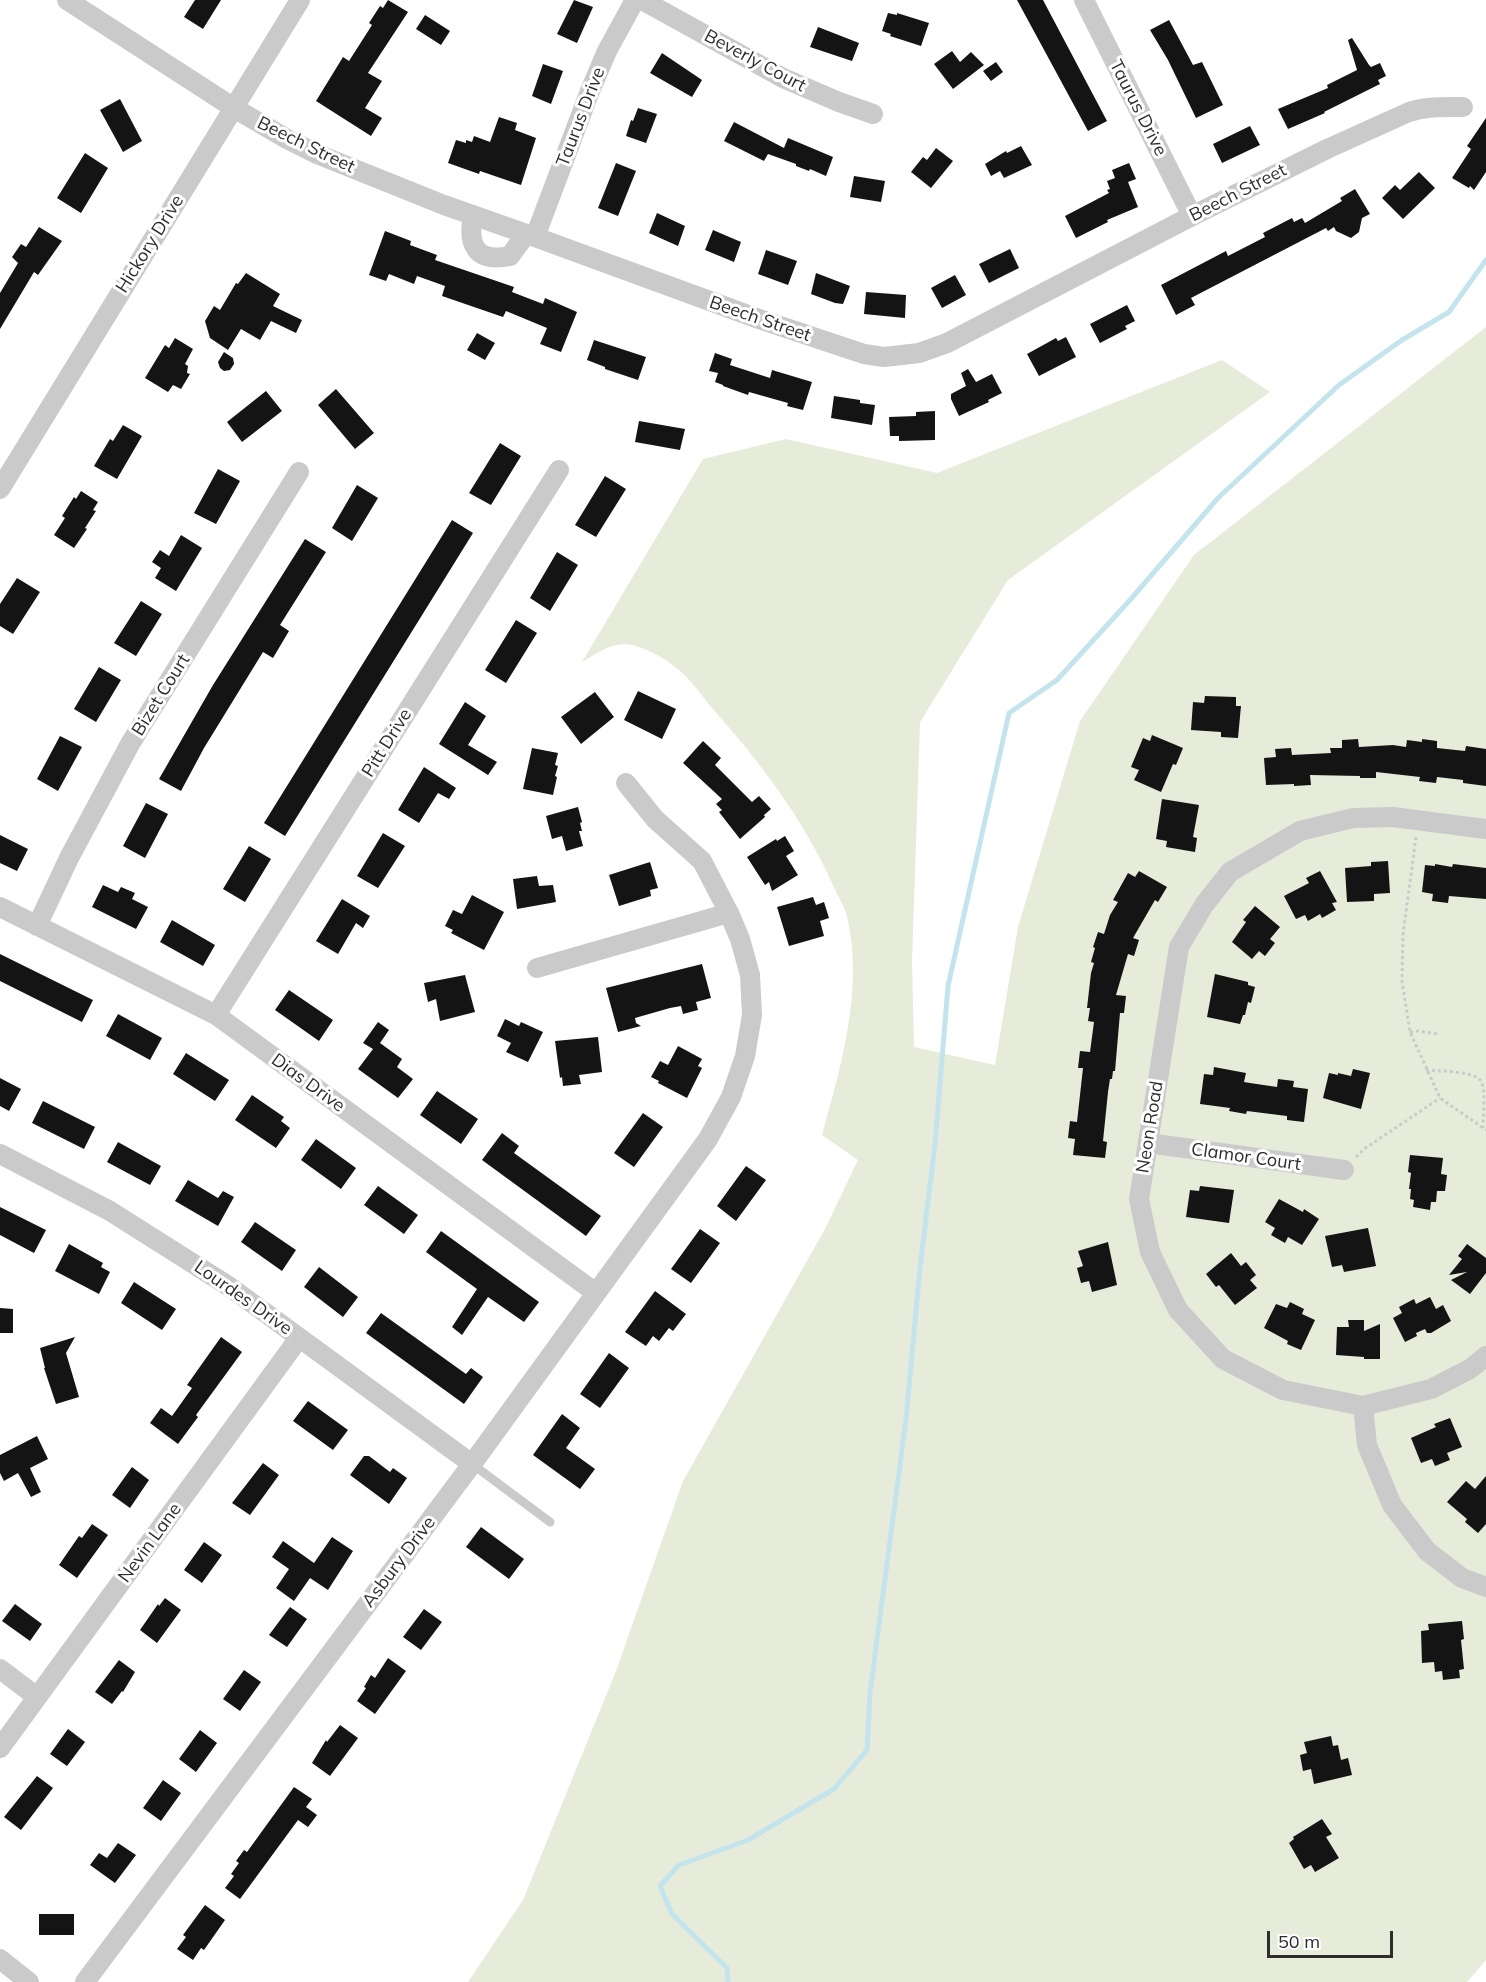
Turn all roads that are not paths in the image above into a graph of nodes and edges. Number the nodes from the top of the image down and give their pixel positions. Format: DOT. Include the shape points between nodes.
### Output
graph roads {
  1 [pos="67,0"];
  2 [pos="300,0"];
  3 [pos="634,0"];
  4 [pos="642,0"];
  5 [pos="1084,0"];
  6 [pos="1463,107"];
  7 [pos="234,108"];
  8 [pos="873,114"];
  9 [pos="473,215"];
  10 [pos="1192,216"];
  11 [pos="531,235"];
  12 [pos="559,470"];
  13 [pos="299,472"];
  14 [pos="0,489"];
  15 [pos="626,783"];
  16 [pos="1486,829"];
  17 [pos="0,907"];
  18 [pos="729,914"];
  19 [pos="37,926"];
  20 [pos="537,968"];
  21 [pos="216,1016"];
  22 [pos="1148,1143"];
  23 [pos="0,1154"];
  24 [pos="1344,1170"];
  25 [pos="596,1293"];
  26 [pos="299,1338"];
  27 [pos="1486,1356"];
  28 [pos="1363,1406"];
  29 [pos="472,1464"];
  30 [pos="550,1522"];
  31 [pos="1486,1587"];
  32 [pos="0,1669"];
  33 [pos="37,1697"];
  34 [pos="0,1748"];
  35 [pos="0,1959"];
  36 [pos="29,1982"];
  37 [pos="85,1982"];
  1 -- 7 [label="street, Beech Street"];
  2 -- 7 [label="street, Hickory Drive"];
  3 -- 11 [label="street, Taurus Drive" via="607,51"];
  4 -- 8 [label="street, Beverly Court" via="783,78"];
  5 -- 10 [label="street, Taurus Drive"];
  6 -- 10 [label="street, Beech Street" via="1437,106 1409,112"];
  7 -- 9 [label="street, Beech Street" via="317,154"];
  7 -- 14 [label="street, Hickory Drive"];
  9 -- 11 [label="street, Beech Street"];
  9 -- 11 [label="street, Taurus Drive" via="470,239 475,249 488,256 510,256"];
  10 -- 11 [label="street, Beech Street" via="946,343 919,353 884,357 759,320"];
  12 -- 21 [label="street, Pitt Drive"];
  13 -- 19 [label="street, Bizet Court" via="130,744"];
  15 -- 18 [label="street, Asbury Drive" via="655,819 702,861"];
  16 -- 22 [label="street, Neon Road" via="1393,817 1353,818 1300,831 1230,873 1204,905 1179,947"];
  17 -- 19 [label="street, Dias Drive"];
  18 -- 20 [label="street"];
  18 -- 25 [label="street, Asbury Drive" via="750,975 752,1015 745,1056 731,1097 708,1139"];
  19 -- 21 [label="street, Dias Drive"];
  21 -- 25 [label="street, Dias Drive"];
  22 -- 24 [label="street, Clamor Court"];
  22 -- 28 [label="street, Neon Road" via="1139,1199 1150,1252 1178,1310 1223,1359 1284,1390"];
  23 -- 26 [label="street, Lourdes Drive" via="110,1211 230,1287"];
  25 -- 29 [label="street, Asbury Drive"];
  26 -- 29 [label="street, Lourdes Drive"];
  26 -- 33 [label="street, Nevin Lane"];
  27 -- 28 [label="street, Neon Road" via="1431,1389"];
  28 -- 31 [label="street" via="1367,1445 1392,1505 1428,1551 1462,1578"];
  29 -- 30 [label="lane"];
  29 -- 37 [label="street, Asbury Drive"];
  32 -- 33 [label="street"];
  33 -- 34 [label="street, Nevin Lane"];
  35 -- 36 [label="street"];
}
